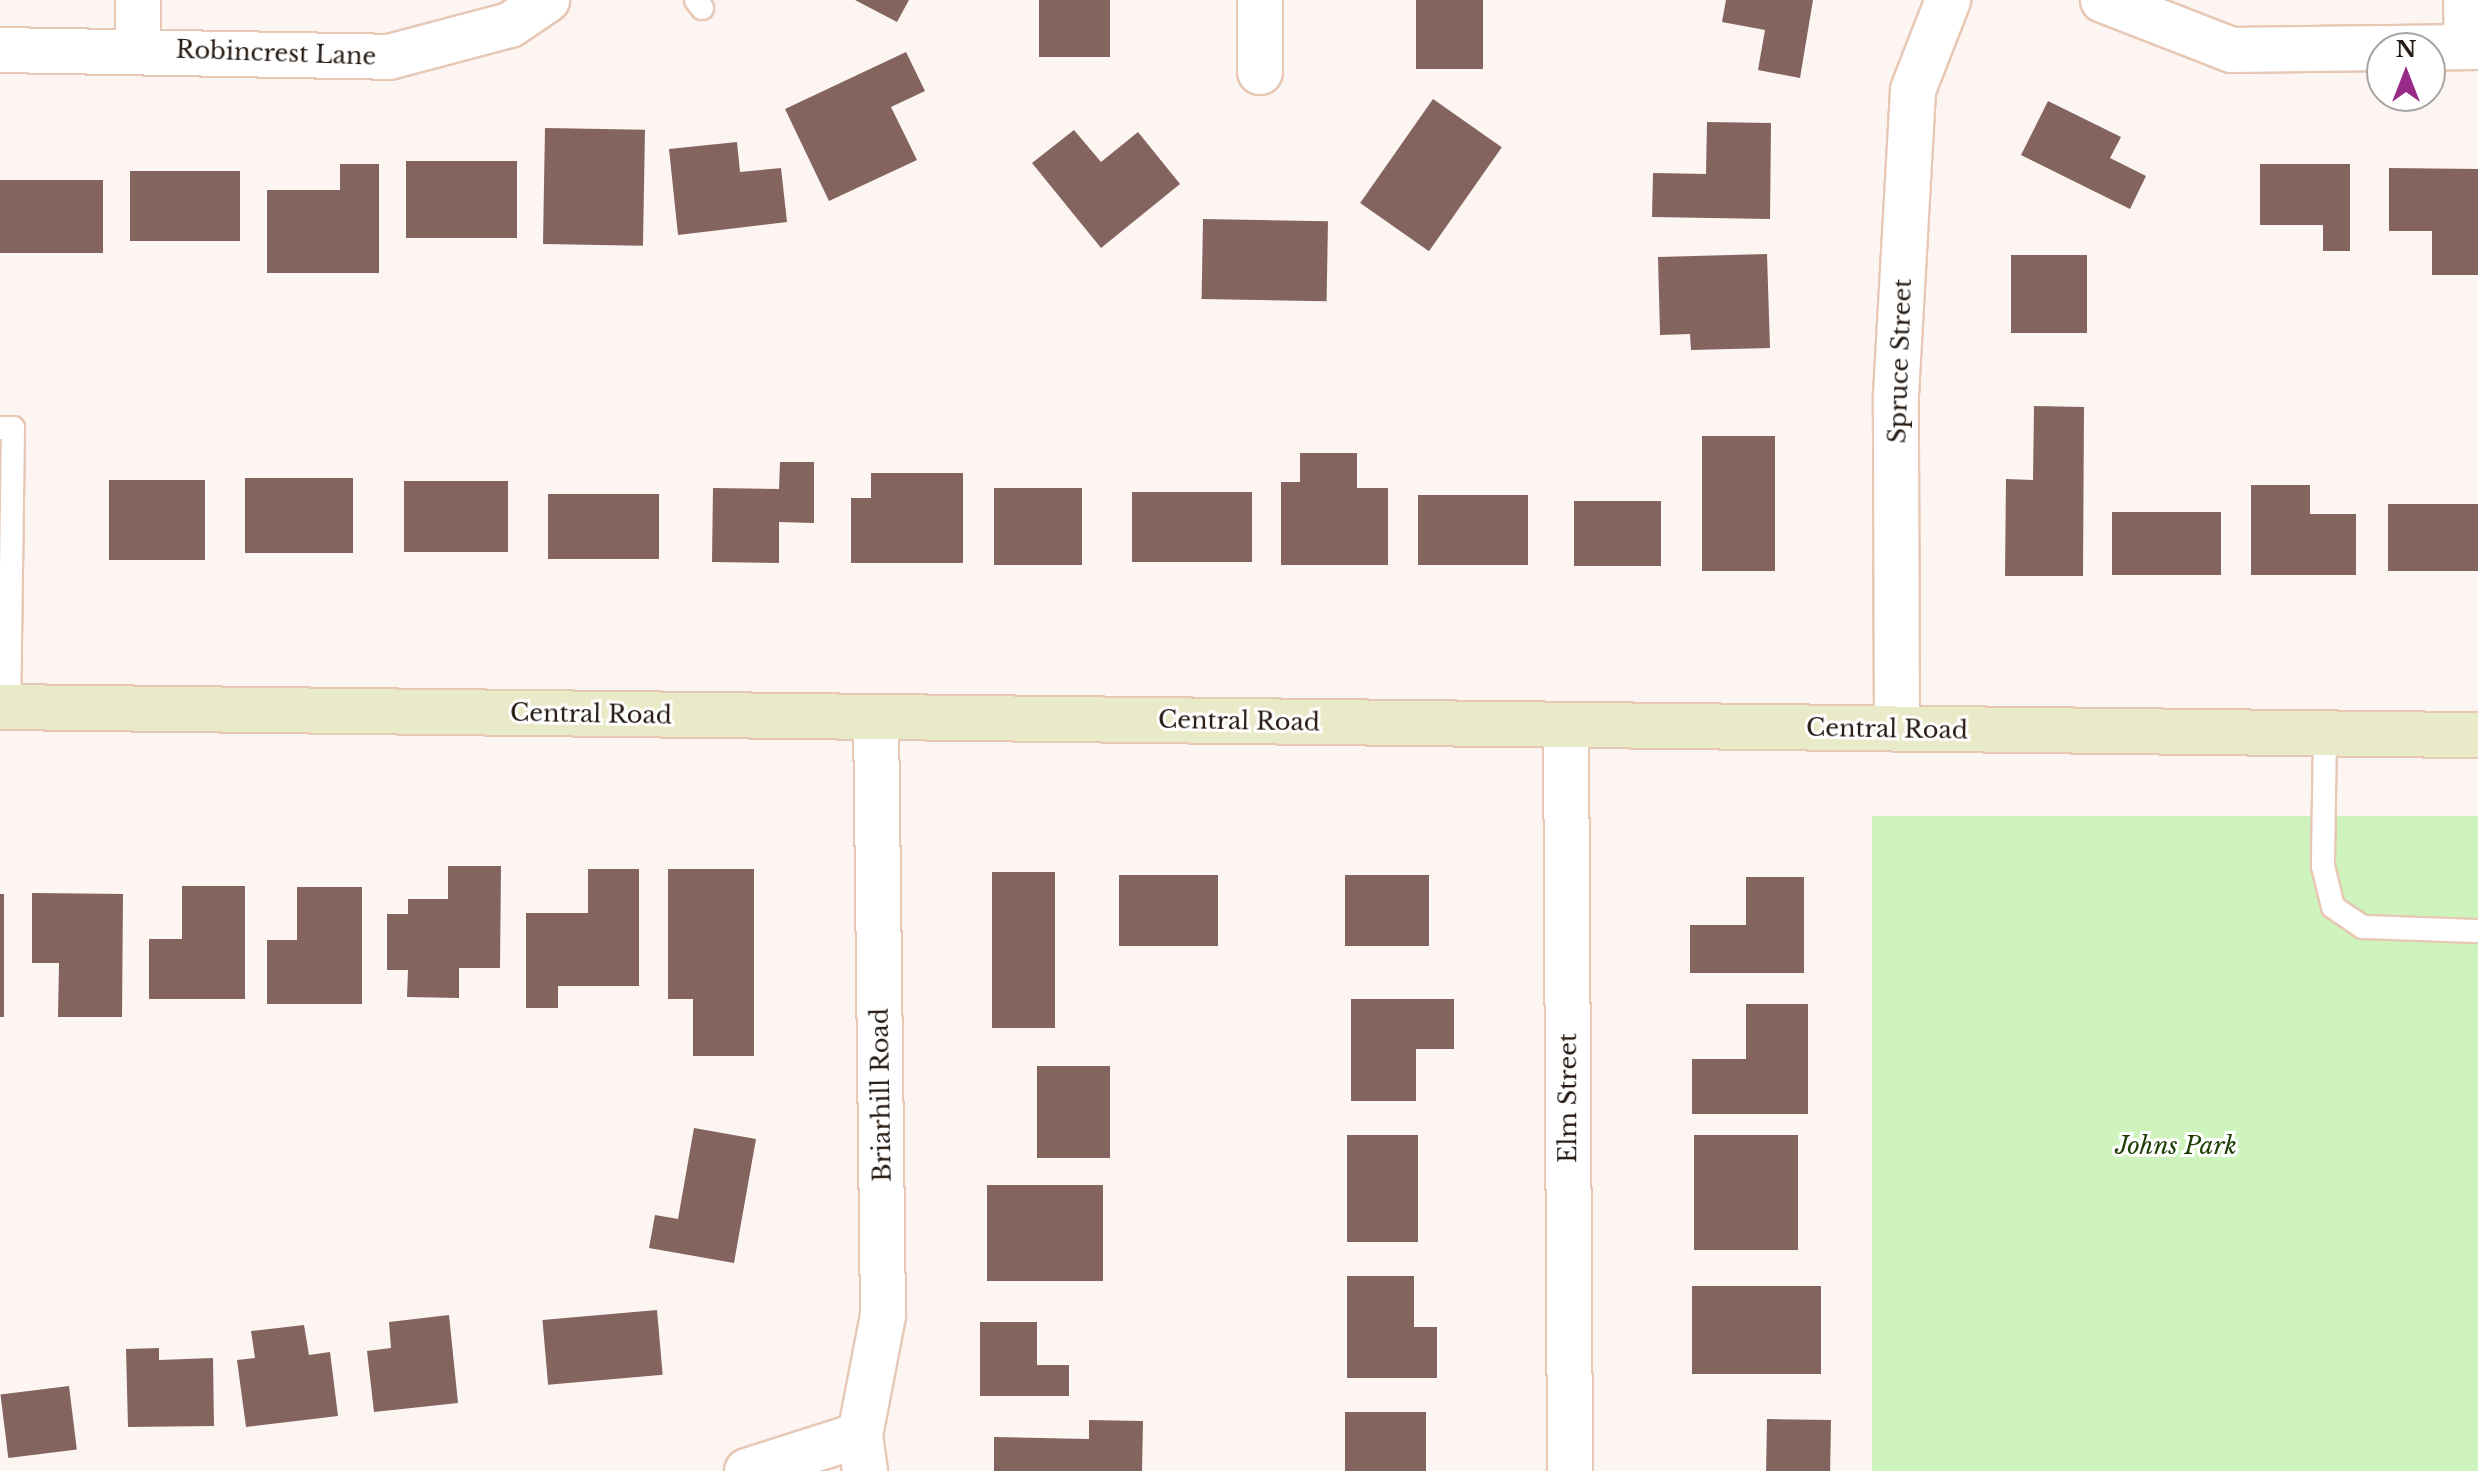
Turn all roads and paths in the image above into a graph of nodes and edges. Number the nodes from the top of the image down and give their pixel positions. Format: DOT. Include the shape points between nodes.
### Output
graph roads {
  1 [pos="138,0"];
  2 [pos="547,0"];
  3 [pos="1260,0"];
  4 [pos="1948,0"];
  5 [pos="2103,0"];
  6 [pos="2466,0"];
  7 [pos="2446,47"];
  8 [pos="2473,47"];
  9 [pos="138,48"];
  10 [pos="2366,48"];
  11 [pos="0,50"];
  12 [pos="1260,72"];
  13 [pos="0,428"];
  14 [pos="6,546"];
  15 [pos="4,707"];
  16 [pos="876,717"];
  17 [pos="1566,725"];
  18 [pos="1897,729"];
  19 [pos="2325,733"];
  20 [pos="2478,735"];
  21 [pos="2478,931"];
  22 [pos="862,1453"];
  23 [pos="747,1471"];
  24 [pos="1570,1471"];
  1 -- 9 [label="street"];
  2 -- 9 [label="street, Robincrest Lane" via="510,25 389,57"];
  3 -- 12 [label="street"];
  4 -- 18 [label="street, Spruce Street" via="1913,90 1896,395"];
  5 -- 10 [label="street" via="2232,50"];
  6 -- 8 [label="street"];
  7 -- 8 [label="street"];
  9 -- 11 [label="street, Robincrest Lane"];
  13 -- 14 [label="lane" via="13,428"];
  14 -- 15 [label="lane"];
  15 -- 16 [label="main road, Central Road"];
  16 -- 17 [label="main road, Central Road"];
  16 -- 22 [label="street, Briarhill Road" via="883,1315"];
  17 -- 18 [label="main road, Central Road"];
  17 -- 24 [label="street, Elm Street"];
  18 -- 19 [label="main road, Central Road"];
  19 -- 20 [label="main road, Central Road"];
  19 -- 21 [label="lane" via="2323,866 2333,907 2363,927"];
  22 -- 23 [label="street"];
}
